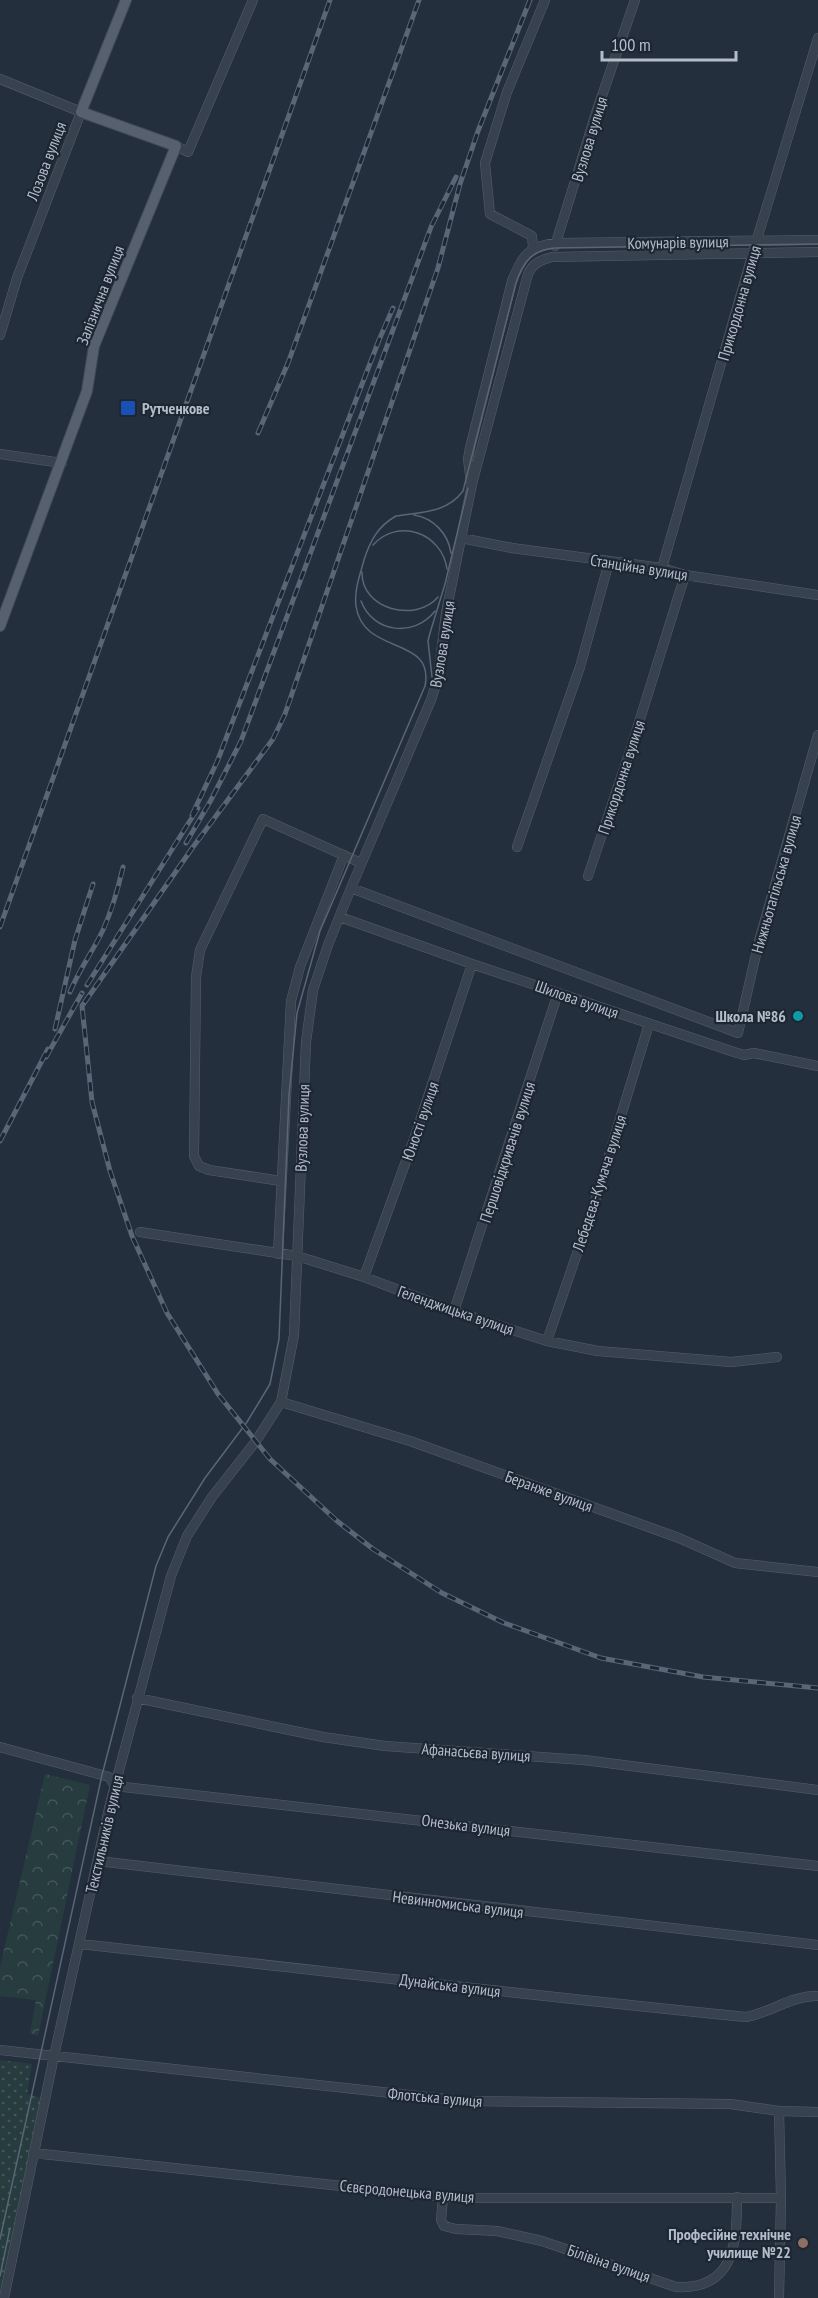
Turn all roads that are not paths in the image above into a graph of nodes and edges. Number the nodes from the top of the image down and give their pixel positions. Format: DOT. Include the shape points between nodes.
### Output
graph roads {
  1 [pos="126,0"];
  2 [pos="253,0"];
  3 [pos="545,0"];
  4 [pos="635,0"];
  5 [pos="818,38"];
  6 [pos="0,79"];
  7 [pos="81,111"];
  8 [pos="176,146"];
  9 [pos="818,240"];
  10 [pos="756,241"];
  11 [pos="556,243"];
  12 [pos="536,246"];
  13 [pos="818,252"];
  14 [pos="753,253"];
  15 [pos="552,257"];
  16 [pos="532,267"];
  17 [pos="0,335"];
  18 [pos="0,454"];
  19 [pos="62,463"];
  20 [pos="472,484"];
  21 [pos="461,538"];
  22 [pos="609,561"];
  23 [pos="662,568"];
  24 [pos="685,575"];
  25 [pos="818,595"];
  26 [pos="0,626"];
  27 [pos="818,735"];
  28 [pos="517,847"];
  29 [pos="344,855"];
  30 [pos="361,863"];
  31 [pos="588,876"];
  32 [pos="351,888"];
  33 [pos="340,916"];
  34 [pos="472,964"];
  35 [pos="558,993"];
  36 [pos="649,1024"];
  37 [pos="738,1033"];
  38 [pos="818,1066"];
  39 [pos="281,1181"];
  40 [pos="140,1232"];
  41 [pos="278,1254"];
  42 [pos="297,1256"];
  43 [pos="364,1277"];
  44 [pos="454,1311"];
  45 [pos="547,1341"];
  46 [pos="777,1357"];
  47 [pos="281,1402"];
  48 [pos="818,1572"];
  49 [pos="137,1698"];
  50 [pos="0,1747"];
  51 [pos="115,1786"];
  52 [pos="818,1791"];
  53 [pos="98,1861"];
  54 [pos="818,1866"];
  55 [pos="79,1944"];
  56 [pos="818,1945"];
  57 [pos="818,1996"];
  58 [pos="0,2050"];
  59 [pos="54,2056"];
  60 [pos="779,2111"];
  61 [pos="818,2112"];
  62 [pos="33,2153"];
  63 [pos="443,2197"];
  64 [pos="737,2197"];
  65 [pos="781,2198"];
  66 [pos="4,2298"];
  67 [pos="779,2298"];
  1 -- 7 [label="main road, Лозова вулиця"];
  2 -- 8 [label="street" via="188,152"];
  3 -- 12 [label="street" via="507,92 485,163 490,214 532,236"];
  4 -- 11 [label="street, Вузлова вулиця"];
  5 -- 10 [label="street, Прикордонна вулиця"];
  6 -- 7 [label="street"];
  7 -- 8 [label="main road"];
  7 -- 17 [label="street, Лозова вулиця" via="17,279"];
  8 -- 19 [label="main road, Залізнична вулиця" via="94,346 87,391"];
  9 -- 10 [label="street, Комунарів вулиця"];
  10 -- 11 [label="street, Комунарів вулиця"];
  10 -- 14 [label="street, Прикордонна вулиця"];
  11 -- 12 [label="street, Комунарів вулиця"];
  11 -- 15 [label="street, Вузлова вулиця"];
  12 -- 16 [label="street, Вузлова вулиця" via="528,257"];
  12 -- 20 [label="street, Вузлова вулиця" via="521,262 512,281 470,448"];
  13 -- 14 [label="street, Комунарів вулиця"];
  14 -- 15 [label="street, Комунарів вулиця"];
  14 -- 23 [label="street, Прикордонна вулиця"];
  15 -- 16 [label="street"];
  16 -- 20 [label="street, Вузлова вулиця"];
  18 -- 19 [label="street"];
  19 -- 26 [label="main road, Залізнична вулиця"];
  20 -- 21 [label="street, Вузлова вулиця"];
  21 -- 22 [label="street, Станційна вулиця"];
  21 -- 30 [label="street, Вузлова вулиця" via="435,689"];
  22 -- 23 [label="street, Станційна вулиця"];
  22 -- 28 [label="street" via="580,667"];
  23 -- 24 [label="street, Станційна вулиця"];
  24 -- 25 [label="street, Станційна вулиця"];
  24 -- 31 [label="street, Прикордонна вулиця"];
  27 -- 37 [label="street, Нижньотагільська вулиця" via="759,941"];
  29 -- 30 [label="street"];
  29 -- 39 [label="street" via="300,967 291,1001"];
  29 -- 39 [label="street" via="263,819 200,950 196,977 194,1156 199,1166 209,1170"];
  30 -- 32 [label="street, Вузлова вулиця"];
  32 -- 33 [label="street, Вузлова вулиця"];
  32 -- 37 [label="street, Шилова вулиця"];
  33 -- 34 [label="street, Шилова вулиця"];
  33 -- 42 [label="street, Вузлова вулиця" via="313,990 307,1027"];
  34 -- 35 [label="street, Шилова вулиця"];
  34 -- 43 [label="street, Юності вулиця"];
  35 -- 36 [label="street, Шилова вулиця"];
  35 -- 44 [label="street, Першовідкривачів вулиця"];
  36 -- 38 [label="street, Шилова вулиця" via="744,1055 754,1053"];
  36 -- 45 [label="street, Лебедєва-Кумача вулиця"];
  39 -- 41 [label="street"];
  40 -- 41 [label="street, Геленджицька вулиця"];
  41 -- 42 [label="street, Геленджицька вулиця"];
  42 -- 43 [label="street, Геленджицька вулиця"];
  42 -- 47 [label="street, Вузлова вулиця" via="294,1335"];
  43 -- 44 [label="street, Геленджицька вулиця"];
  44 -- 45 [label="street, Геленджицька вулиця"];
  45 -- 46 [label="street, Геленджицька вулиця" via="598,1351 731,1362"];
  47 -- 48 [label="street, Беранже вулиця" via="410,1441 679,1538 735,1563"];
  47 -- 49 [label="street, Текстильників вулиця" via="186,1536"];
  49 -- 51 [label="street, Текстильників вулиця"];
  49 -- 52 [label="street, Афанасьєва вулиця" via="385,1746 584,1760"];
  50 -- 51 [label="street" via="108,1777"];
  51 -- 53 [label="street, Текстильників вулиця"];
  51 -- 54 [label="street, Онезька вулиця"];
  53 -- 55 [label="street, Текстильників вулиця"];
  53 -- 56 [label="street, Невинномиська вулиця"];
  55 -- 57 [label="street, Дунайська вулиця" via="746,2017"];
  55 -- 59 [label="street, Текстильників вулиця"];
  58 -- 59 [label="street, Флотська вулиця"];
  59 -- 60 [label="street, Флотська вулиця" via="464,2101 730,2104"];
  59 -- 62 [label="street, Текстильників вулиця"];
  60 -- 61 [label="street, Флотська вулиця"];
  60 -- 65 [label="street"];
  62 -- 63 [label="street, Сєвєродонецька вулиця"];
  62 -- 66 [label="street, Текстильників вулиця"];
  63 -- 64 [label="street, Сєвєродонецька вулиця"];
  63 -- 64 [label="street, Білівіна вулиця" via="444,2226 497,2231 542,2241 676,2287 692,2288 717,2277 730,2259 736,2240"];
  64 -- 65 [label="street, Сєвєродонецька вулиця"];
  65 -- 67 [label="street"];
}
